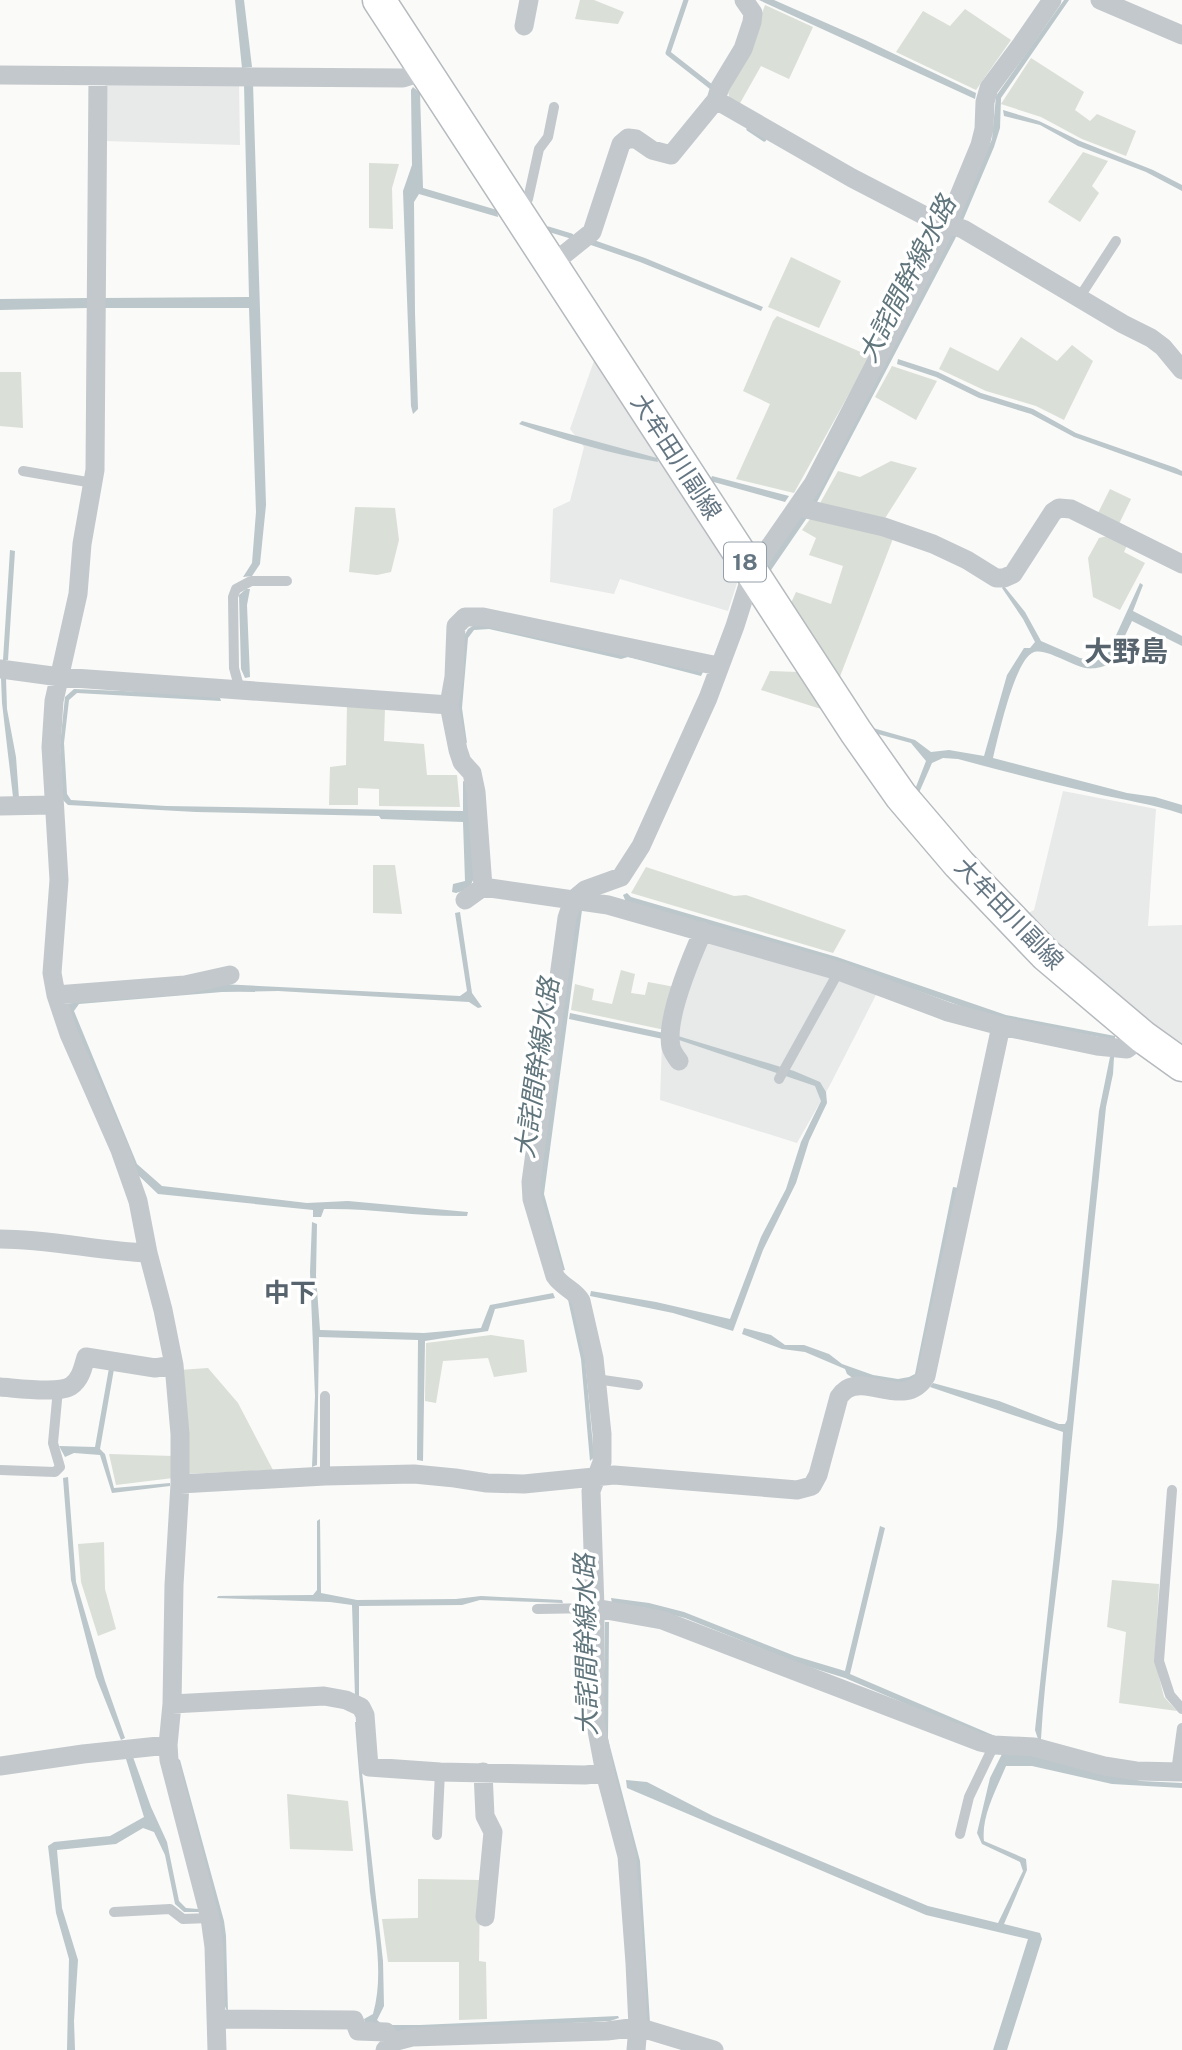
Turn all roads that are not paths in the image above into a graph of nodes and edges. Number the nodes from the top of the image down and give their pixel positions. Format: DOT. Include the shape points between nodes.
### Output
graph roads {
  1 [pos="529,0"];
  2 [pos="744,0"];
  3 [pos="1052,0"];
  4 [pos="1100,0"];
  5 [pos="381,1"];
  6 [pos="524,26"];
  7 [pos="1182,35"];
  8 [pos="425,71"];
  9 [pos="0,75"];
  10 [pos="98,76"];
  11 [pos="716,100"];
  12 [pos="554,107"];
  13 [pos="514,208"];
  14 [pos="955,227"];
  15 [pos="1116,241"];
  16 [pos="551,265"];
  17 [pos="1079,298"];
  18 [pos="1182,370"];
  19 [pos="23,471"];
  20 [pos="93,483"];
  21 [pos="807,509"];
  22 [pos="1182,564"];
  23 [pos="752,572"];
  24 [pos="287,581"];
  25 [pos="719,666"];
  26 [pos="0,668"];
  27 [pos="60,677"];
  28 [pos="240,690"];
  29 [pos="449,705"];
  30 [pos="54,805"];
  31 [pos="0,806"];
  32 [pos="483,887"];
  33 [pos="465,900"];
  34 [pos="573,900"];
  35 [pos="703,931"];
  36 [pos="839,971"];
  37 [pos="230,975"];
  38 [pos="56,995"];
  39 [pos="1001,1026"];
  40 [pos="1143,1037"];
  41 [pos="1177,1058"];
  42 [pos="679,1061"];
  43 [pos="779,1079"];
  44 [pos="0,1240"];
  45 [pos="148,1253"];
  46 [pos="174,1365"];
  47 [pos="596,1379"];
  48 [pos="638,1385"];
  49 [pos="0,1387"];
  50 [pos="58,1389"];
  51 [pos="325,1396"];
  52 [pos="0,1470"];
  53 [pos="325,1476"];
  54 [pos="597,1477"];
  55 [pos="180,1484"];
  56 [pos="1172,1490"];
  57 [pos="537,1609"];
  58 [pos="603,1610"];
  59 [pos="172,1704"];
  60 [pos="1182,1709"];
  61 [pos="1182,1728"];
  62 [pos="168,1745"];
  63 [pos="995,1745"];
  64 [pos="0,1766"];
  65 [pos="440,1772"];
  66 [pos="483,1772"];
  67 [pos="1179,1772"];
  68 [pos="605,1773"];
  69 [pos="960,1834"];
  70 [pos="438,1835"];
  71 [pos="114,1912"];
  72 [pos="485,1917"];
  73 [pos="210,1918"];
  74 [pos="217,2020"];
  75 [pos="644,2029"];
  76 [pos="389,2046"];
  77 [pos="217,2050"];
  78 [pos="636,2050"];
  79 [pos="714,2050"];
  1 -- 6 [label="street"];
  2 -- 11 [label="street" via="752,22"];
  3 -- 14 [label="street" via="989,88 984,129"];
  4 -- 7 [label="street"];
  5 -- 8 [label="main road, 大牟田川副線 / 18"];
  8 -- 10 [label="street" via="403,78"];
  8 -- 13 [label="main road, 大牟田川副線 / 18"];
  9 -- 10 [label="street"];
  10 -- 20 [label="street"];
  11 -- 14 [label="street" via="852,178"];
  11 -- 16 [label="street" via="671,155 636,139 621,144 592,232"];
  12 -- 13 [label="lane" via="528,199"];
  13 -- 16 [label="main road, 大牟田川副線 / 18"];
  14 -- 17 [label="street"];
  14 -- 21 [label="street" via="817,475"];
  15 -- 17 [label="lane"];
  16 -- 23 [label="main road, 大牟田川副線 / 18"];
  17 -- 18 [label="street" via="1163,346"];
  19 -- 20 [label="lane"];
  20 -- 27 [label="street" via="78,594"];
  21 -- 22 [label="street" via="933,544 996,578 1013,574 1059,508 1071,509"];
  21 -- 23 [label="street"];
  23 -- 25 [label="street"];
  23 -- 40 [label="main road, 大牟田川副線 / 18" via="901,796 1046,955"];
  24 -- 28 [label="lane" via="251,582 236,589 234,668"];
  25 -- 29 [label="street" via="539,627 465,617 456,626"];
  25 -- 34 [label="street" via="641,846 621,877 585,890"];
  26 -- 27 [label="street"];
  27 -- 28 [label="street"];
  27 -- 30 [label="street" via="51,747"];
  28 -- 29 [label="street"];
  29 -- 32 [label="street" via="458,750 476,792"];
  30 -- 31 [label="street"];
  30 -- 38 [label="street" via="59,867 52,973"];
  32 -- 33 [label="street"];
  32 -- 34 [label="street"];
  34 -- 35 [label="street"];
  34 -- 47 [label="street" via="531,1182 555,1276 581,1301"];
  35 -- 36 [label="street"];
  35 -- 42 [label="street" via="682,980 671,1028 671,1047"];
  36 -- 39 [label="street" via="948,1012"];
  36 -- 43 [label="lane"];
  37 -- 38 [label="street" via="185,985"];
  38 -- 45 [label="street" via="120,1150 138,1201"];
  39 -- 40 [label="street" via="1127,1049"];
  39 -- 54 [label="street" via="921,1385 899,1391 848,1388 839,1397 812,1486 797,1490"];
  40 -- 41 [label="main road, 大牟田川副線 / 18"];
  44 -- 45 [label="street"];
  45 -- 46 [label="street"];
  46 -- 50 [label="street" via="155,1368 86,1357 71,1387"];
  46 -- 55 [label="street"];
  47 -- 48 [label="lane"];
  47 -- 54 [label="street" via="603,1462"];
  49 -- 50 [label="street"];
  50 -- 52 [label="lane" via="53,1443 60,1467 55,1472"];
  51 -- 53 [label="lane"];
  53 -- 54 [label="street" via="414,1475 524,1484"];
  53 -- 55 [label="street"];
  54 -- 58 [label="street" via="591,1491"];
  55 -- 59 [label="street"];
  56 -- 60 [label="lane" via="1159,1661 1170,1695"];
  57 -- 58 [label="lane"];
  58 -- 63 [label="street" via="662,1620"];
  58 -- 68 [label="street" via="595,1720"];
  59 -- 62 [label="street"];
  59 -- 65 [label="street" via="324,1696 346,1700 361,1707 365,1715 369,1767"];
  61 -- 67 [label="lane"];
  62 -- 64 [label="street"];
  62 -- 73 [label="street"];
  63 -- 67 [label="street" via="1034,1747 1136,1771"];
  63 -- 69 [label="lane" via="970,1797"];
  65 -- 66 [label="street"];
  65 -- 70 [label="lane"];
  66 -- 68 [label="street"];
  66 -- 72 [label="street" via="485,1816 493,1832"];
  68 -- 75 [label="street" via="626,1856"];
  71 -- 73 [label="lane" via="170,1909 183,1919"];
  73 -- 74 [label="street"];
  74 -- 76 [label="street" via="354,2020 358,2031 386,2032"];
  74 -- 77 [label="street"];
  75 -- 76 [label="street" via="412,2038"];
  75 -- 78 [label="street"];
  75 -- 79 [label="street"];
}
